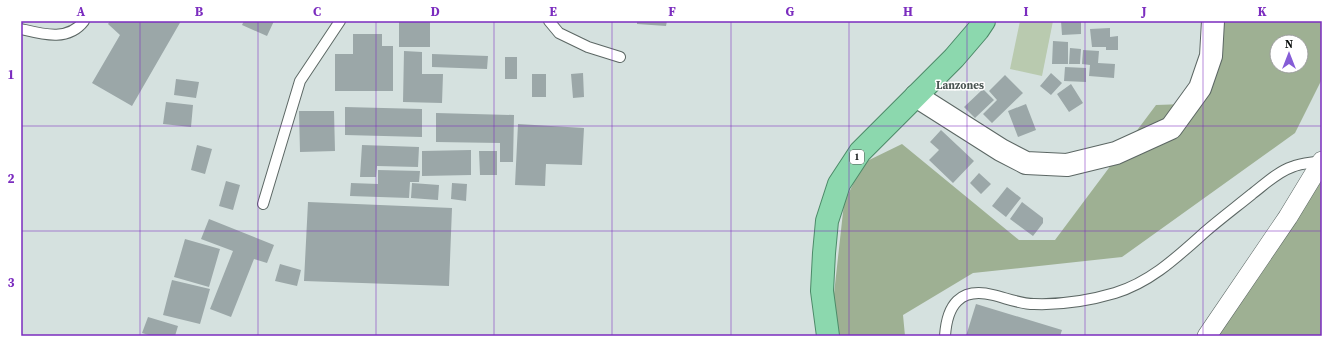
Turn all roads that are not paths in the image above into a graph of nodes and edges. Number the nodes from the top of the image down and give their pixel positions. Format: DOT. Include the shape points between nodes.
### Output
graph roads {
  1 [pos="84,21"];
  2 [pos="340,21"];
  3 [pos="549,21"];
  4 [pos="984,21"];
  5 [pos="1213,21"];
  6 [pos="21,29"];
  7 [pos="620,57"];
  8 [pos="916,96"];
  9 [pos="1322,161"];
  10 [pos="263,204"];
  11 [pos="828,336"];
  12 [pos="946,336"];
  13 [pos="1208,336"];
  1 -- 6 [label="lane" via="70,32 59,36"];
  2 -- 10 [label="lane" via="300,81"];
  3 -- 7 [label="lane" via="559,33 588,48"];
  4 -- 8 [label="highway, 1" via="954,58"];
  5 -- 8 [label="street" via="1211,56 1200,88 1171,128 1116,153 1067,165 1026,163"];
  8 -- 11 [label="highway, 1" via="860,152 839,184 827,221 824,253 822,291"];
  9 -- 12 [label="lane" via="1291,167 1279,174 1145,281 1094,299 1055,305 1032,304 992,294 967,294 958,299 950,311"];
  9 -- 13 [label="street" via="1288,218"];
}
